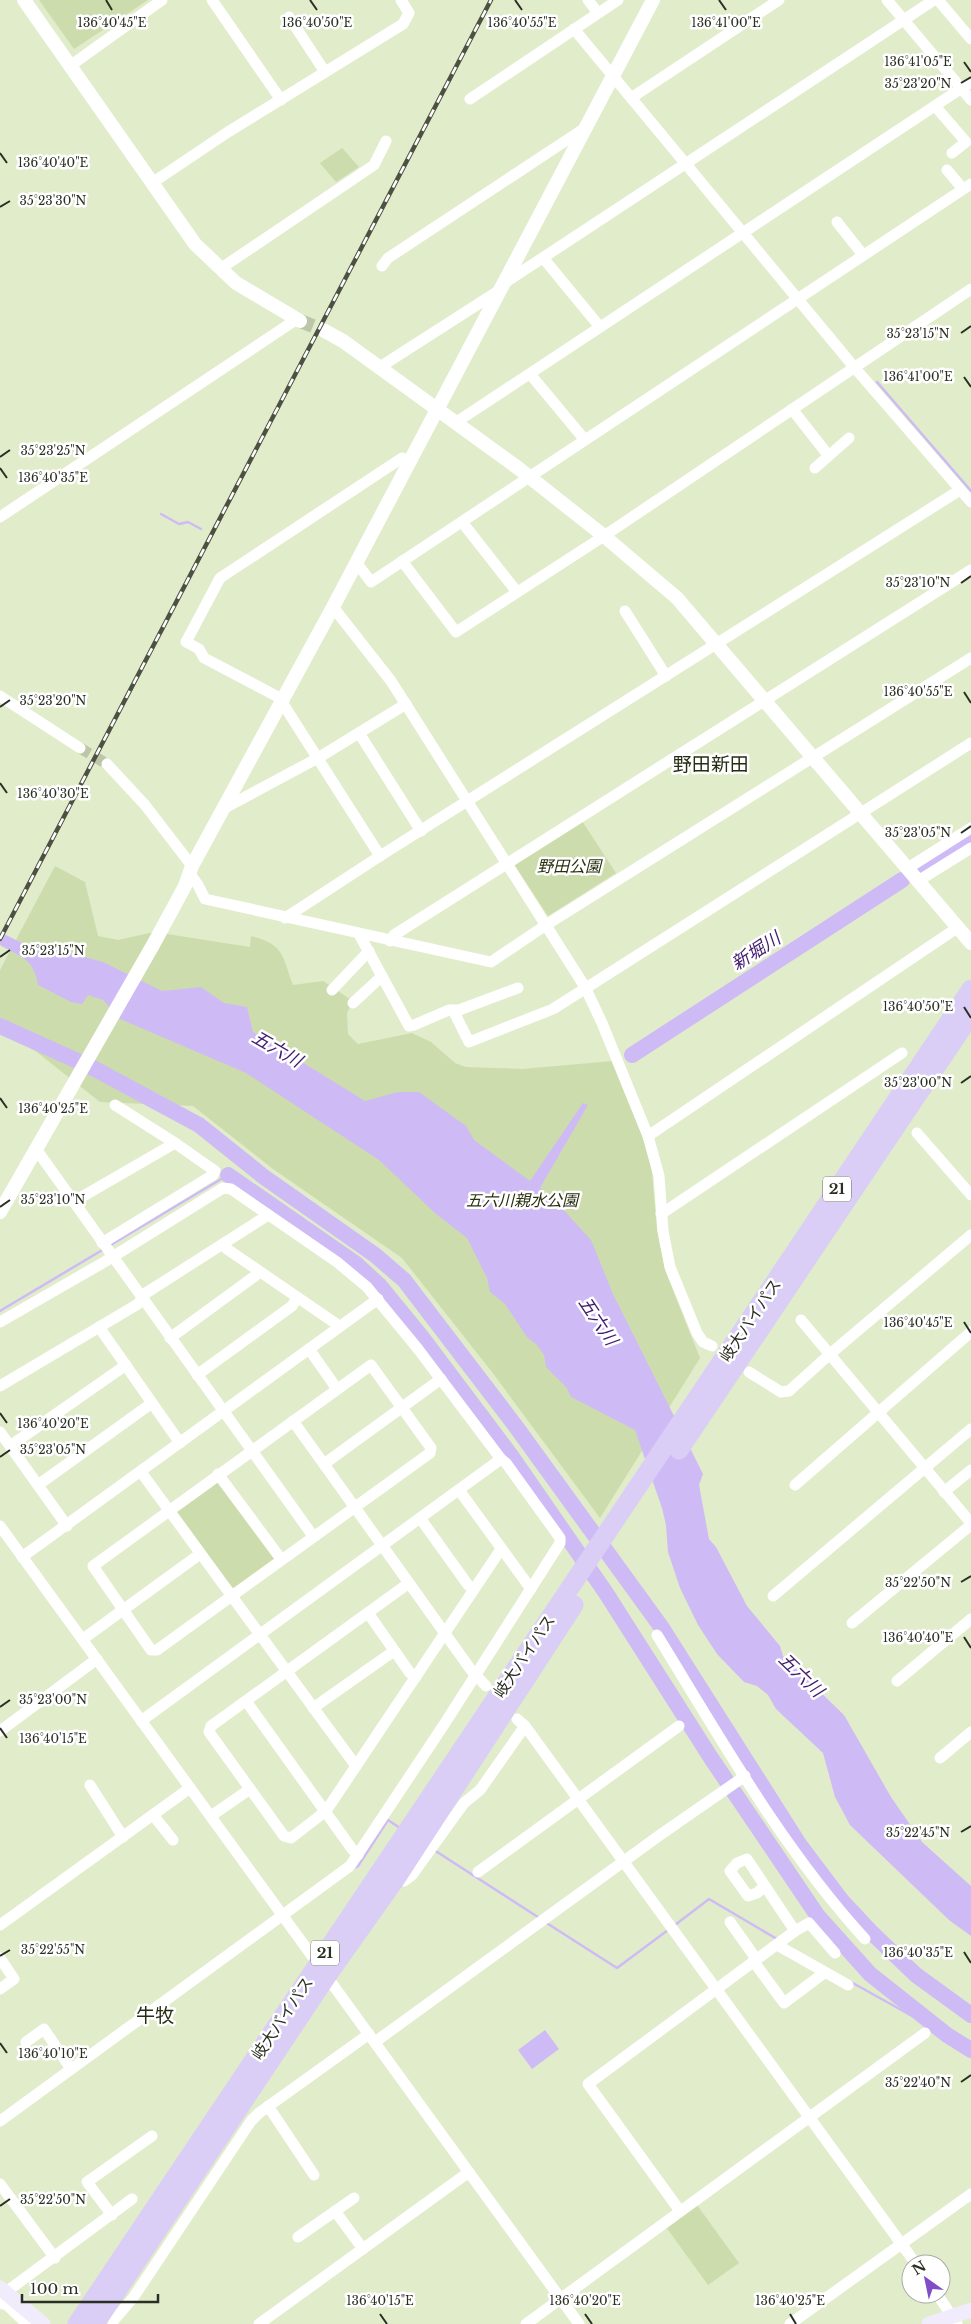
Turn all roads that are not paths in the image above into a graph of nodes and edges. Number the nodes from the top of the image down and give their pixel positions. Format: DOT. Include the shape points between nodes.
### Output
graph roads {
  1 [pos="24,0"];
  2 [pos="162,0"];
  3 [pos="212,0"];
  4 [pos="401,0"];
  5 [pos="588,0"];
  6 [pos="618,0"];
  7 [pos="653,0"];
  8 [pos="779,0"];
  9 [pos="887,0"];
  10 [pos="934,0"];
  11 [pos="938,0"];
  12 [pos="598,13"];
  13 [pos="289,17"];
  14 [pos="904,20"];
  15 [pos="574,29"];
  16 [pos="971,39"];
  17 [pos="70,66"];
  18 [pos="325,72"];
  19 [pos="612,76"];
  20 [pos="966,85"];
  21 [pos="631,98"];
  22 [pos="470,99"];
  23 [pos="281,100"];
  24 [pos="971,100"];
  25 [pos="935,106"];
  26 [pos="585,128"];
  27 [pos="386,140"];
  28 [pos="952,153"];
  29 [pos="686,165"];
  30 [pos="947,170"];
  31 [pos="152,183"];
  32 [pos="967,187"];
  33 [pos="838,222"];
  34 [pos="742,233"];
  35 [pos="863,255"];
  36 [pos="544,259"];
  37 [pos="382,266"];
  38 [pos="220,269"];
  39 [pos="500,288"];
  40 [pos="971,289"];
  41 [pos="798,299"];
  42 [pos="298,320"];
  43 [pos="600,327"];
  44 [pos="323,330"];
  45 [pos="854,367"];
  46 [pos="380,368"];
  47 [pos="530,374"];
  48 [pos="792,409"];
  49 [pos="437,410"];
  50 [pos="455,423"];
  51 [pos="848,438"];
  52 [pos="585,440"];
  53 [pos="828,455"];
  54 [pos="402,458"];
  55 [pos="815,468"];
  56 [pos="530,477"];
  57 [pos="960,490"];
  58 [pos="971,502"];
  59 [pos="0,516"];
  60 [pos="462,522"];
  61 [pos="604,536"];
  62 [pos="402,561"];
  63 [pos="356,562"];
  64 [pos="971,570"];
  65 [pos="517,592"];
  66 [pos="333,607"];
  67 [pos="625,611"];
  68 [pos="718,643"];
  69 [pos="971,658"];
  70 [pos="666,676"];
  71 [pos="0,696"];
  72 [pos="765,700"];
  73 [pos="281,701"];
  74 [pos="406,704"];
  75 [pos="359,733"];
  76 [pos="971,743"];
  77 [pos="80,748"];
  78 [pos="812,757"];
  79 [pos="318,758"];
  80 [pos="107,764"];
  81 [pos="468,801"];
  82 [pos="223,809"];
  83 [pos="859,813"];
  84 [pos="971,828"];
  85 [pos="421,831"];
  86 [pos="971,848"];
  87 [pos="380,856"];
  88 [pos="507,864"];
  89 [pos="908,868"];
  90 [pos="191,870"];
  91 [pos="918,881"];
  92 [pos="285,918"];
  93 [pos="546,925"];
  94 [pos="957,928"];
  95 [pos="359,934"];
  96 [pos="390,941"];
  97 [pos="971,943"];
  98 [pos="368,951"];
  99 [pos="382,976"];
  100 [pos="585,987"];
  101 [pos="518,988"];
  102 [pos="971,989"];
  103 [pos="332,990"];
  104 [pos="353,1003"];
  105 [pos="454,1010"];
  106 [pos="971,1015"];
  107 [pos="902,1053"];
  108 [pos="115,1105"];
  109 [pos="917,1132"];
  110 [pos="648,1136"];
  111 [pos="175,1143"];
  112 [pos="36,1148"];
  113 [pos="971,1195"];
  114 [pos="73,1202"];
  115 [pos="0,1212"];
  116 [pos="661,1214"];
  117 [pos="268,1215"];
  118 [pos="971,1236"];
  119 [pos="102,1243"];
  120 [pos="223,1244"];
  121 [pos="112,1257"];
  122 [pos="258,1271"];
  123 [pos="142,1298"];
  124 [pos="297,1298"];
  125 [pos="378,1299"];
  126 [pos="801,1320"];
  127 [pos="0,1322"];
  128 [pos="99,1327"];
  129 [pos="338,1328"];
  130 [pos="971,1332"];
  131 [pos="170,1338"];
  132 [pos="712,1346"];
  133 [pos="309,1349"];
  134 [pos="830,1354"];
  135 [pos="126,1365"];
  136 [pos="749,1372"];
  137 [pos="197,1374"];
  138 [pos="441,1379"];
  139 [pos="0,1386"];
  140 [pos="337,1389"];
  141 [pos="709,1393"];
  142 [pos="152,1403"];
  143 [pos="402,1408"];
  144 [pos="223,1412"];
  145 [pos="878,1412"];
  146 [pos="293,1421"];
  147 [pos="971,1428"];
  148 [pos="0,1432"];
  149 [pos="180,1443"];
  150 [pos="10,1446"];
  151 [pos="251,1451"];
  152 [pos="501,1459"];
  153 [pos="324,1464"];
  154 [pos="924,1468"];
  155 [pos="971,1470"];
  156 [pos="141,1472"];
  157 [pos="218,1474"];
  158 [pos="795,1484"];
  159 [pos="38,1485"];
  160 [pos="459,1490"];
  161 [pos="944,1492"];
  162 [pos="354,1506"];
  163 [pos="169,1511"];
  164 [pos="420,1518"];
  165 [pos="971,1524"];
  166 [pos="67,1526"];
  167 [pos="2,1531"];
  168 [pos="313,1536"];
  169 [pos="382,1546"];
  170 [pos="501,1549"];
  171 [pos="200,1554"];
  172 [pos="22,1557"];
  173 [pos="281,1559"];
  174 [pos="409,1583"];
  175 [pos="579,1586"];
  176 [pos="474,1589"];
  177 [pos="531,1589"];
  178 [pos="230,1596"];
  179 [pos="773,1596"];
  180 [pos="122,1610"];
  181 [pos="368,1613"];
  182 [pos="971,1620"];
  183 [pos="852,1624"];
  184 [pos="445,1633"];
  185 [pos="259,1635"];
  186 [pos="658,1635"];
  187 [pos="83,1640"];
  188 [pos="394,1651"];
  189 [pos="97,1659"];
  190 [pos="286,1672"];
  191 [pos="475,1675"];
  192 [pos="416,1677"];
  193 [pos="897,1681"];
  194 [pos="486,1686"];
  195 [pos="246,1701"];
  196 [pos="313,1708"];
  197 [pos="141,1721"];
  198 [pos="679,1726"];
  199 [pos="0,1732"];
  200 [pos="971,1732"];
  201 [pos="940,1758"];
  202 [pos="356,1766"];
  203 [pos="745,1776"];
  204 [pos="90,1785"];
  205 [pos="190,1788"];
  206 [pos="250,1789"];
  207 [pos="578,1800"];
  208 [pos="326,1811"];
  209 [pos="153,1815"];
  210 [pos="211,1816"];
  211 [pos="123,1837"];
  212 [pos="173,1840"];
  213 [pos="358,1855"];
  214 [pos="623,1862"];
  215 [pos="478,1872"];
  216 [pos="395,1880"];
  217 [pos="765,1886"];
  218 [pos="282,1915"];
  219 [pos="730,1922"];
  220 [pos="0,1926"];
  221 [pos="785,1939"];
  222 [pos="865,1939"];
  223 [pos="835,1954"];
  224 [pos="0,1958"];
  225 [pos="756,1961"];
  226 [pos="322,1970"];
  227 [pos="824,1973"];
  228 [pos="848,1985"];
  229 [pos="0,1989"];
  230 [pos="716,1990"];
  231 [pos="925,2033"];
  232 [pos="372,2038"];
  233 [pos="26,2042"];
  234 [pos="71,2069"];
  235 [pos="268,2106"];
  236 [pos="810,2118"];
  237 [pos="0,2121"];
  238 [pos="152,2136"];
  239 [pos="469,2172"];
  240 [pos="311,2174"];
  241 [pos="0,2184"];
  242 [pos="971,2194"];
  243 [pos="354,2198"];
  244 [pos="132,2199"];
  245 [pos="335,2211"];
  246 [pos="680,2211"];
  247 [pos="112,2215"];
  248 [pos="298,2237"];
  249 [pos="901,2244"];
  250 [pos="363,2250"];
  251 [pos="908,2254"];
  252 [pos="55,2258"];
  253 [pos="2,2294"];
  254 [pos="562,2298"];
  255 [pos="944,2304"];
  256 [pos="971,2310"];
  257 [pos="955,2320"];
  258 [pos="27,2324"];
  259 [pos="44,2324"];
  260 [pos="77,2324"];
  261 [pos="95,2324"];
  262 [pos="113,2324"];
  263 [pos="258,2324"];
  264 [pos="526,2324"];
  265 [pos="579,2324"];
  266 [pos="790,2324"];
  267 [pos="930,2324"];
  1 -- 17 [label="street"];
  2 -- 17 [label="street"];
  3 -- 23 [label="street"];
  4 -- 18 [label="street" via="409,13 403,24"];
  5 -- 12 [label="street"];
  6 -- 12 [label="street"];
  7 -- 19 [label="street"];
  8 -- 21 [label="street"];
  9 -- 14 [label="street"];
  10 -- 14 [label="street"];
  11 -- 16 [label="street"];
  12 -- 15 [label="street"];
  13 -- 18 [label="street"];
  14 -- 20 [label="street"];
  14 -- 29 [label="street"];
  15 -- 19 [label="street"];
  15 -- 22 [label="street"];
  17 -- 31 [label="street"];
  18 -- 23 [label="street"];
  19 -- 21 [label="street"];
  19 -- 26 [label="street"];
  20 -- 24 [label="street"];
  20 -- 25 [label="street"];
  21 -- 29 [label="street"];
  23 -- 31 [label="street"];
  25 -- 28 [label="street" via="966,142"];
  25 -- 34 [label="street"];
  26 -- 37 [label="street" via="388,258"];
  26 -- 39 [label="street"];
  27 -- 38 [label="street" via="374,165"];
  29 -- 34 [label="street"];
  29 -- 36 [label="street"];
  30 -- 32 [label="street"];
  31 -- 38 [label="street" via="195,244"];
  32 -- 35 [label="street"];
  33 -- 35 [label="street"];
  34 -- 41 [label="street"];
  34 -- 43 [label="street"];
  35 -- 41 [label="street"];
  36 -- 39 [label="street"];
  36 -- 43 [label="street"];
  38 -- 42 [label="street" via="249,292"];
  39 -- 46 [label="street"];
  39 -- 49 [label="street"];
  40 -- 45 [label="street"];
  41 -- 45 [label="street"];
  41 -- 52 [label="street"];
  42 -- 59 [label="street"];
  43 -- 47 [label="street"];
  44 -- 46 [label="street"];
  45 -- 48 [label="street"];
  45 -- 57 [label="street"];
  46 -- 49 [label="street"];
  47 -- 50 [label="street"];
  47 -- 52 [label="street"];
  48 -- 53 [label="street"];
  48 -- 61 [label="street"];
  49 -- 50 [label="street"];
  49 -- 63 [label="street"];
  50 -- 56 [label="street"];
  51 -- 53 [label="street"];
  52 -- 56 [label="street"];
  53 -- 55 [label="street"];
  54 -- 73 [label="street" via="220,578 186,642 199,650 204,658"];
  56 -- 60 [label="street"];
  56 -- 61 [label="street"];
  57 -- 58 [label="street"];
  57 -- 68 [label="street"];
  60 -- 62 [label="street"];
  60 -- 65 [label="street"];
  61 -- 65 [label="street"];
  61 -- 68 [label="street" via="677,598"];
  62 -- 63 [label="street" via="372,582"];
  62 -- 65 [label="street" via="456,632"];
  63 -- 66 [label="street"];
  64 -- 72 [label="street"];
  66 -- 73 [label="street"];
  66 -- 74 [label="street"];
  67 -- 70 [label="street"];
  68 -- 70 [label="street"];
  68 -- 72 [label="street"];
  69 -- 78 [label="street"];
  70 -- 81 [label="street"];
  71 -- 77 [label="street"];
  72 -- 78 [label="street"];
  72 -- 88 [label="street"];
  73 -- 79 [label="street"];
  73 -- 82 [label="street"];
  74 -- 75 [label="street"];
  74 -- 81 [label="street"];
  75 -- 79 [label="street"];
  75 -- 85 [label="street"];
  76 -- 83 [label="street"];
  78 -- 83 [label="street"];
  78 -- 93 [label="street"];
  79 -- 82 [label="street"];
  79 -- 87 [label="street"];
  80 -- 90 [label="street" via="144,805"];
  81 -- 85 [label="street"];
  81 -- 88 [label="street"];
  82 -- 90 [label="street"];
  83 -- 89 [label="street"];
  83 -- 100 [label="street"];
  84 -- 89 [label="street"];
  85 -- 87 [label="street"];
  86 -- 91 [label="street"];
  87 -- 92 [label="street"];
  88 -- 93 [label="street"];
  88 -- 96 [label="street" via="394,935"];
  89 -- 91 [label="street"];
  90 -- 92 [label="street" via="205,900"];
  90 -- 112 [label="street" via="153,945"];
  91 -- 94 [label="street"];
  92 -- 95 [label="street"];
  93 -- 96 [label="street" via="491,962"];
  93 -- 100 [label="street"];
  94 -- 97 [label="street"];
  94 -- 110 [label="street"];
  95 -- 96 [label="street"];
  95 -- 98 [label="street"];
  98 -- 99 [label="street"];
  98 -- 103 [label="street"];
  99 -- 104 [label="street"];
  99 -- 105 [label="street" via="409,1026"];
  100 -- 105 [label="street" via="553,1009 469,1042"];
  100 -- 110 [label="street"];
  101 -- 105 [label="street"];
  102 -- 141 [label="highway, 岐大バイパス / 21"];
  106 -- 141 [label="highway, 岐大バイパス / 21"];
  107 -- 116 [label="street"];
  108 -- 111 [label="street"];
  109 -- 113 [label="street"];
  110 -- 116 [label="street" via="659,1176"];
  111 -- 114 [label="street"];
  111 -- 119 [label="street" via="215,1171 213,1174"];
  112 -- 114 [label="street"];
  112 -- 115 [label="street"];
  114 -- 119 [label="street"];
  116 -- 132 [label="street" via="668,1258 676,1283 697,1333 703,1342"];
  117 -- 120 [label="street"];
  117 -- 121 [label="street" via="231,1189 223,1188"];
  117 -- 125 [label="street" via="337,1262"];
  118 -- 134 [label="street"];
  119 -- 121 [label="street"];
  120 -- 122 [label="street"];
  120 -- 123 [label="street"];
  121 -- 123 [label="street"];
  121 -- 127 [label="street"];
  122 -- 124 [label="street"];
  122 -- 131 [label="street"];
  123 -- 128 [label="street" via="138,1304"];
  123 -- 131 [label="street"];
  124 -- 129 [label="street"];
  124 -- 137 [label="street" via="292,1306"];
  125 -- 129 [label="street"];
  125 -- 138 [label="street"];
  126 -- 134 [label="street"];
  128 -- 135 [label="street"];
  128 -- 139 [label="street"];
  129 -- 133 [label="street"];
  130 -- 145 [label="street"];
  131 -- 137 [label="street"];
  133 -- 140 [label="street"];
  133 -- 144 [label="street"];
  134 -- 136 [label="street" via="789,1390 781,1392"];
  134 -- 145 [label="street"];
  135 -- 142 [label="street"];
  135 -- 150 [label="street"];
  137 -- 144 [label="street"];
  138 -- 143 [label="street"];
  138 -- 152 [label="street"];
  140 -- 143 [label="street" via="372,1365"];
  140 -- 146 [label="street"];
  141 -- 175 [label="highway, 岐大バイパス / 21"];
  142 -- 149 [label="street"];
  142 -- 159 [label="street"];
  143 -- 153 [label="street"];
  143 -- 162 [label="street" via="431,1448 430,1453"];
  144 -- 149 [label="street"];
  144 -- 151 [label="street"];
  145 -- 154 [label="street"];
  145 -- 158 [label="street"];
  146 -- 151 [label="street"];
  146 -- 153 [label="street"];
  147 -- 154 [label="street"];
  148 -- 150 [label="street"];
  149 -- 156 [label="street"];
  150 -- 159 [label="street"];
  151 -- 157 [label="street"];
  151 -- 168 [label="street"];
  152 -- 160 [label="street"];
  152 -- 177 [label="street" via="560,1538"];
  153 -- 162 [label="street"];
  154 -- 161 [label="street"];
  154 -- 179 [label="street"];
  155 -- 161 [label="street"];
  156 -- 163 [label="street"];
  156 -- 166 [label="street"];
  157 -- 163 [label="street"];
  157 -- 173 [label="street"];
  159 -- 166 [label="street"];
  160 -- 164 [label="street"];
  160 -- 170 [label="street"];
  161 -- 165 [label="street"];
  162 -- 168 [label="street"];
  162 -- 169 [label="street"];
  163 -- 171 [label="street"];
  163 -- 180 [label="street" via="93,1566"];
  164 -- 169 [label="street"];
  164 -- 176 [label="street" via="468,1586"];
  165 -- 183 [label="street"];
  166 -- 172 [label="street"];
  167 -- 172 [label="street"];
  168 -- 173 [label="street"];
  169 -- 174 [label="street"];
  169 -- 185 [label="street"];
  170 -- 176 [label="street"];
  170 -- 177 [label="street"];
  171 -- 178 [label="street"];
  171 -- 180 [label="street"];
  172 -- 187 [label="street"];
  173 -- 178 [label="street"];
  174 -- 181 [label="street"];
  174 -- 184 [label="street"];
  175 -- 216 [label="highway, 岐大バイパス / 21"];
  175 -- 226 [label="highway, 岐大バイパス / 21"];
  176 -- 184 [label="street"];
  177 -- 191 [label="street"];
  178 -- 180 [label="street" via="157,1650 151,1650"];
  178 -- 185 [label="street"];
  180 -- 187 [label="street"];
  181 -- 188 [label="street"];
  181 -- 190 [label="street"];
  182 -- 193 [label="street"];
  184 -- 191 [label="street"];
  184 -- 192 [label="street"];
  185 -- 190 [label="street"];
  185 -- 197 [label="street"];
  186 -- 203 [label="street"];
  187 -- 189 [label="street"];
  188 -- 192 [label="street"];
  188 -- 196 [label="street"];
  189 -- 197 [label="street"];
  189 -- 199 [label="street"];
  190 -- 195 [label="street"];
  190 -- 196 [label="street"];
  191 -- 194 [label="street"];
  191 -- 213 [label="street"];
  192 -- 202 [label="street"];
  195 -- 206 [label="street" via="211,1726 209,1732"];
  195 -- 208 [label="street"];
  196 -- 202 [label="street"];
  197 -- 205 [label="street"];
  198 -- 207 [label="street"];
  200 -- 201 [label="street"];
  202 -- 208 [label="street"];
  203 -- 214 [label="street"];
  203 -- 222 [label="street" via="813,1879"];
  204 -- 211 [label="street"];
  205 -- 209 [label="street"];
  205 -- 210 [label="street"];
  206 -- 208 [label="street" via="284,1836 291,1838"];
  206 -- 210 [label="street"];
  207 -- 214 [label="street"];
  207 -- 215 [label="street"];
  207 -- 216 [label="street" via="521,1723 480,1790 464,1803 412,1875 404,1881"];
  208 -- 213 [label="street"];
  209 -- 211 [label="street"];
  209 -- 212 [label="street"];
  210 -- 218 [label="street"];
  211 -- 220 [label="street"];
  213 -- 218 [label="street" via="350,1866"];
  214 -- 230 [label="street"];
  214 -- 232 [label="street"];
  216 -- 226 [label="highway, 岐大バイパス / 21"];
  217 -- 221 [label="street"];
  218 -- 226 [label="street"];
  218 -- 234 [label="street"];
  219 -- 225 [label="street"];
  221 -- 223 [label="street" via="809,1923"];
  221 -- 225 [label="street"];
  221 -- 227 [label="street"];
  224 -- 229 [label="street" via="14,1979"];
  225 -- 227 [label="street" via="784,2003"];
  225 -- 230 [label="street"];
  226 -- 232 [label="street"];
  226 -- 260 [label="highway, 岐大バイパス / 21"];
  226 -- 261 [label="highway, 岐大バイパス / 21"];
  227 -- 228 [label="street"];
  230 -- 236 [label="street"];
  230 -- 246 [label="street" via="588,2084"];
  231 -- 236 [label="street"];
  232 -- 235 [label="street"];
  232 -- 239 [label="street"];
  233 -- 234 [label="street" via="44,2029"];
  234 -- 237 [label="street"];
  235 -- 240 [label="street"];
  235 -- 262 [label="street" via="251,2120 133,2298 112,2321"];
  236 -- 246 [label="street"];
  236 -- 249 [label="street"];
  238 -- 247 [label="street" via="86,2182"];
  239 -- 250 [label="street"];
  239 -- 254 [label="street"];
  241 -- 252 [label="street"];
  242 -- 249 [label="street"];
  243 -- 245 [label="street"];
  244 -- 247 [label="street"];
  245 -- 248 [label="street"];
  245 -- 250 [label="street"];
  246 -- 254 [label="street"];
  247 -- 252 [label="street"];
  249 -- 251 [label="street"];
  249 -- 266 [label="street"];
  250 -- 263 [label="street"];
  252 -- 253 [label="street"];
  253 -- 258 [label="street" via="7,2305"];
  253 -- 259 [label="main road"];
  254 -- 264 [label="street"];
  254 -- 265 [label="street"];
  255 -- 257 [label="street"];
  256 -- 257 [label="main road"];
  257 -- 267 [label="main road"];
}
